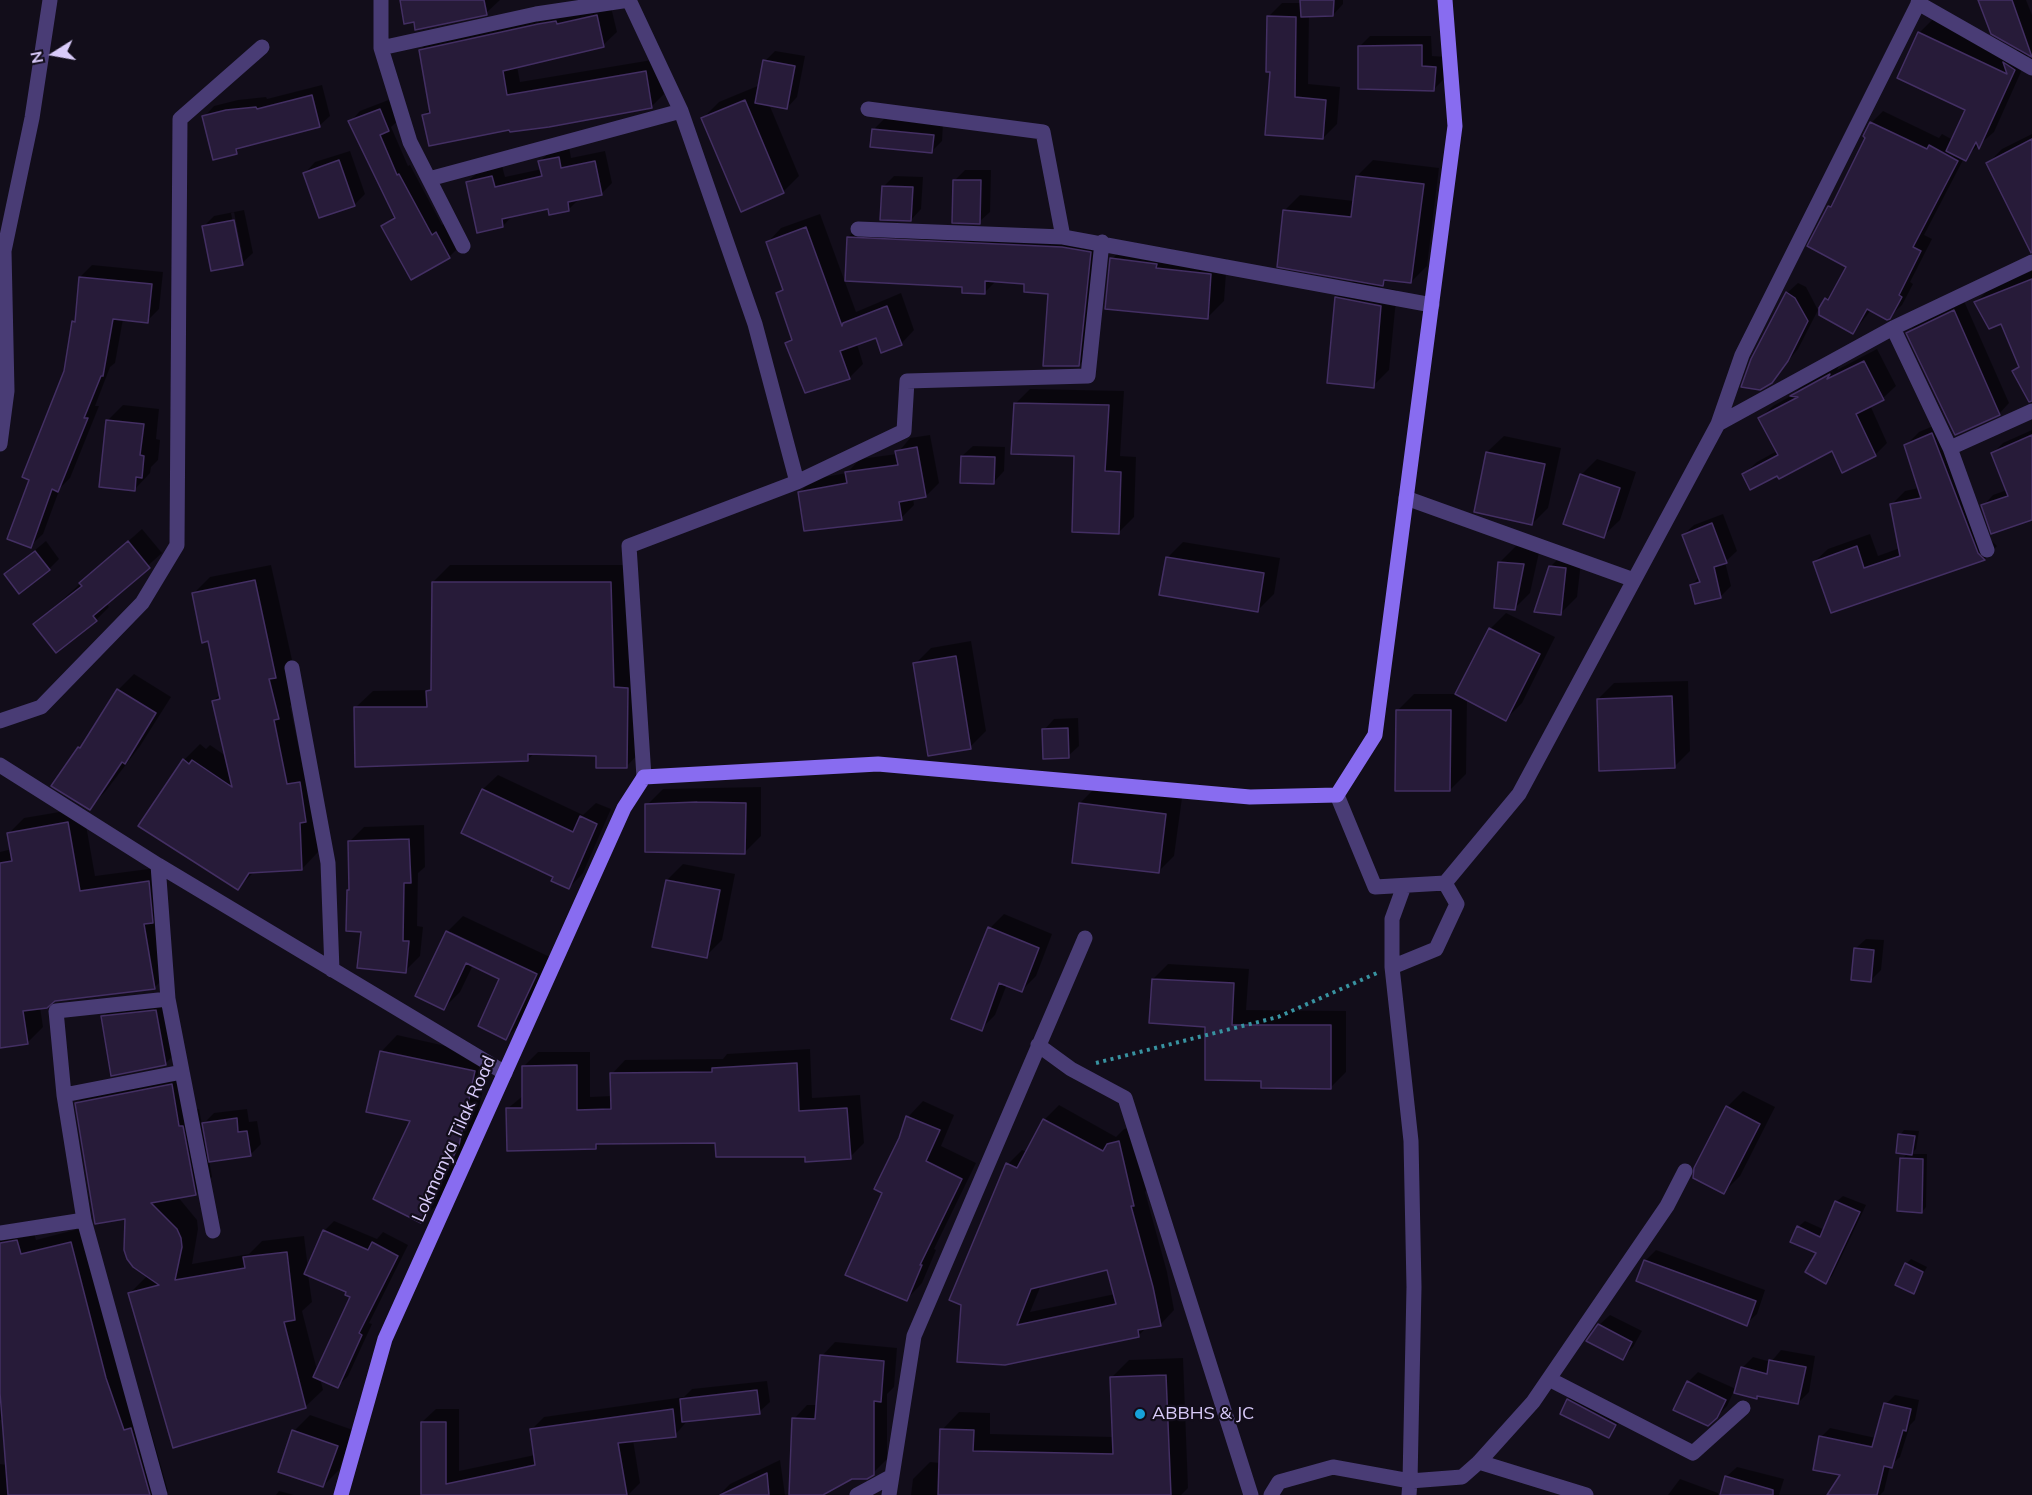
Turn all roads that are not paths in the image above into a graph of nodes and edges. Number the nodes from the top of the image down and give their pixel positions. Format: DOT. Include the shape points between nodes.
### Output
graph roads {
  1 [pos="50,0"];
  2 [pos="381,0"];
  3 [pos="1445,0"];
  4 [pos="1919,2"];
  5 [pos="262,46"];
  6 [pos="381,48"];
  7 [pos="2032,68"];
  8 [pos="868,109"];
  9 [pos="681,111"];
  10 [pos="429,179"];
  11 [pos="858,229"];
  12 [pos="1064,237"];
  13 [pos="1102,242"];
  14 [pos="463,246"];
  15 [pos="2032,262"];
  16 [pos="1432,305"];
  17 [pos="1893,328"];
  18 [pos="2032,411"];
  19 [pos="1718,424"];
  20 [pos="0,444"];
  21 [pos="1950,448"];
  22 [pos="797,482"];
  23 [pos="1406,498"];
  24 [pos="1987,550"];
  25 [pos="1634,580"];
  26 [pos="292,668"];
  27 [pos="0,721"];
  28 [pos="0,765"];
  29 [pos="644,777"];
  30 [pos="1337,795"];
  31 [pos="158,866"];
  32 [pos="1445,883"];
  33 [pos="1404,886"];
  34 [pos="1085,938"];
  35 [pos="1392,967"];
  36 [pos="332,970"];
  37 [pos="168,999"];
  38 [pos="1038,1045"];
  39 [pos="182,1072"];
  40 [pos="504,1073"];
  41 [pos="64,1095"];
  42 [pos="1685,1171"];
  43 [pos="84,1220"];
  44 [pos="213,1231"];
  45 [pos="0,1233"];
  46 [pos="1549,1379"];
  47 [pos="1743,1408"];
  48 [pos="1479,1462"];
  49 [pos="892,1476"];
  50 [pos="1409,1488"];
  51 [pos="160,1495"];
  52 [pos="341,1495"];
  53 [pos="857,1495"];
  54 [pos="889,1495"];
  55 [pos="1251,1495"];
  56 [pos="1271,1495"];
  57 [pos="1586,1495"];
  1 -- 20 [label="street" via="32,118 4,251 7,391"];
  2 -- 6 [label="street"];
  3 -- 16 [label="main road" via="1455,126"];
  4 -- 7 [label="street"];
  4 -- 19 [label="street" via="1742,355"];
  5 -- 27 [label="street" via="180,119 177,545 142,603 41,707"];
  6 -- 9 [label="street" via="536,14 629,0"];
  6 -- 10 [label="street" via="411,142"];
  8 -- 12 [label="street" via="1043,132"];
  9 -- 10 [label="street"];
  9 -- 22 [label="street" via="755,324"];
  10 -- 14 [label="street"];
  11 -- 12 [label="street"];
  12 -- 13 [label="street"];
  13 -- 16 [label="street"];
  13 -- 22 [label="street" via="1088,376 906,381 904,431"];
  15 -- 17 [label="street"];
  16 -- 23 [label="main road"];
  17 -- 19 [label="street"];
  17 -- 21 [label="street"];
  18 -- 21 [label="street"];
  19 -- 25 [label="street"];
  21 -- 24 [label="street"];
  22 -- 29 [label="street" via="629,546"];
  23 -- 25 [label="street"];
  23 -- 30 [label="main road" via="1375,735"];
  25 -- 32 [label="street" via="1519,794"];
  26 -- 36 [label="street" via="328,863"];
  28 -- 31 [label="street"];
  29 -- 30 [label="main road" via="878,764 1250,797"];
  29 -- 40 [label="main road, Lokmanya Tilak Road" via="624,807"];
  30 -- 33 [label="street" via="1375,887"];
  31 -- 36 [label="street"];
  31 -- 37 [label="street"];
  32 -- 33 [label="street"];
  32 -- 35 [label="street" via="1457,904 1436,949"];
  33 -- 35 [label="street" via="1392,919"];
  34 -- 38 [label="street"];
  35 -- 50 [label="street" via="1411,1141 1414,1287"];
  36 -- 40 [label="street"];
  37 -- 39 [label="street"];
  37 -- 41 [label="street" via="56,1011"];
  38 -- 49 [label="street" via="914,1336"];
  38 -- 55 [label="street" via="1071,1070 1125,1098"];
  39 -- 41 [label="street"];
  39 -- 44 [label="street"];
  40 -- 52 [label="main road, Lokmanya Tilak Road" via="385,1339"];
  41 -- 43 [label="street"];
  42 -- 46 [label="street" via="1666,1206"];
  43 -- 45 [label="street"];
  43 -- 51 [label="street"];
  46 -- 47 [label="street" via="1693,1453"];
  46 -- 48 [label="street"];
  48 -- 50 [label="street" via="1462,1477"];
  48 -- 57 [label="street"];
  49 -- 53 [label="street"];
  49 -- 54 [label="street"];
  50 -- 56 [label="street" via="1333,1467 1279,1482"];
}
